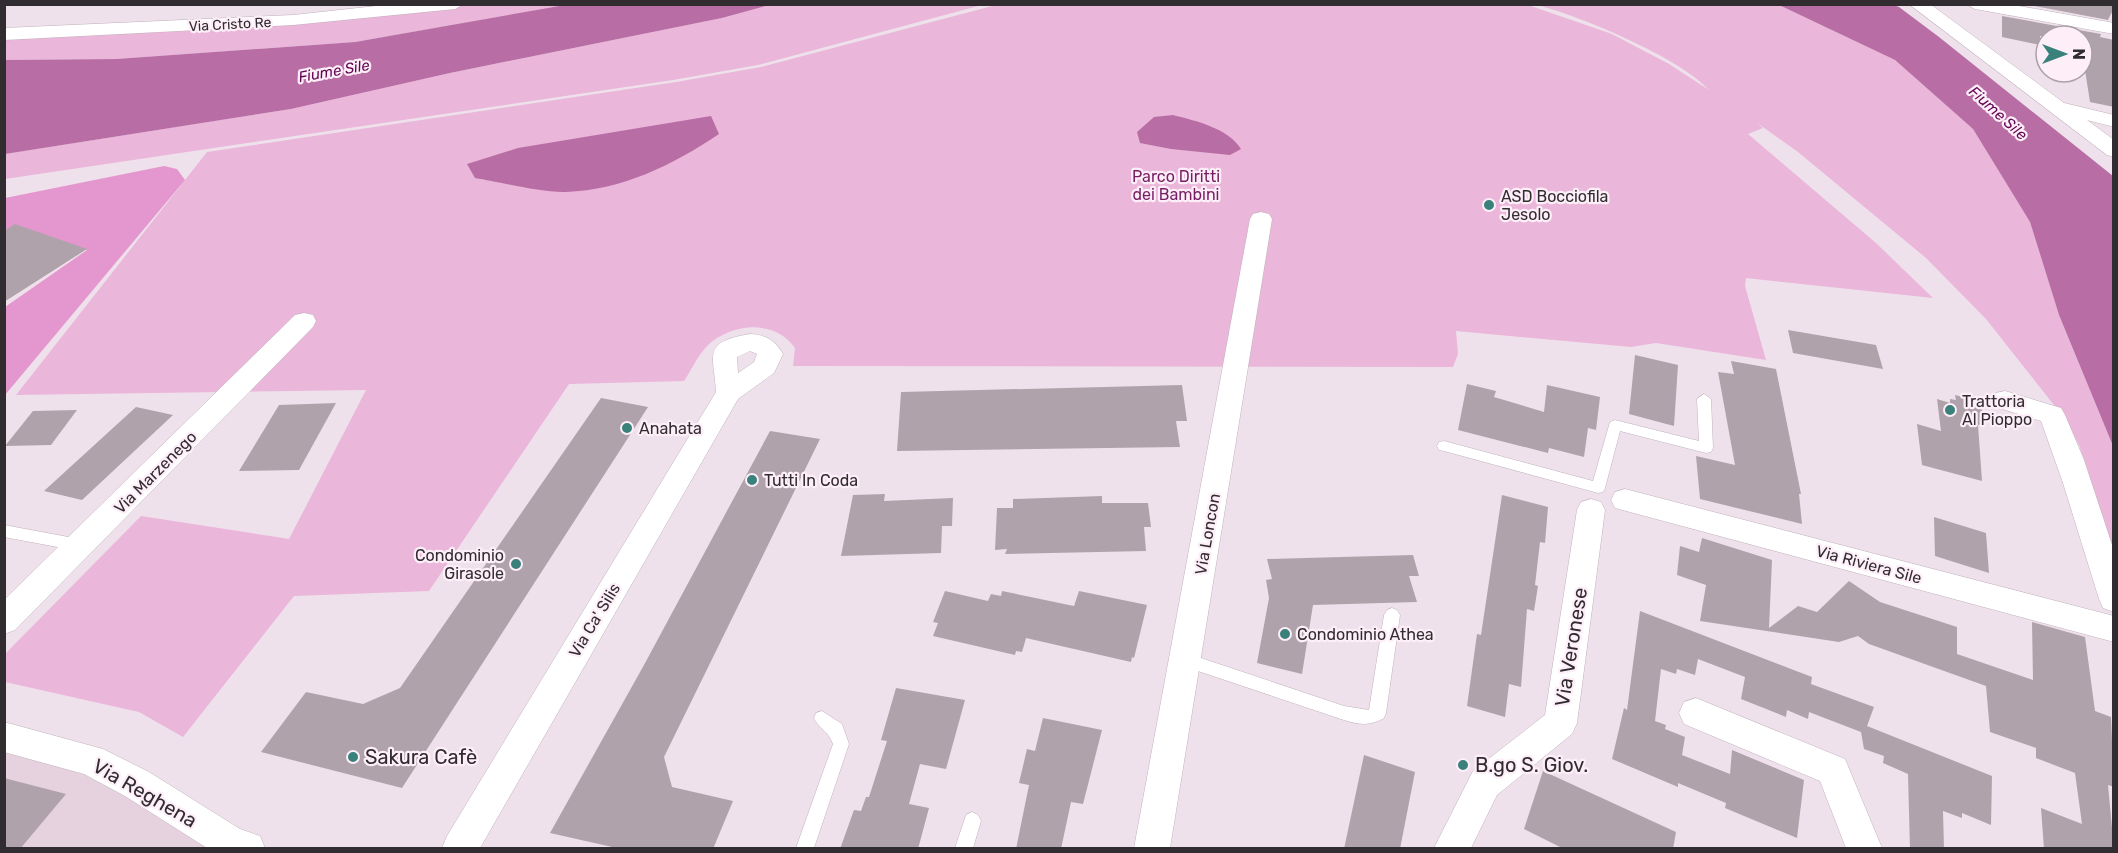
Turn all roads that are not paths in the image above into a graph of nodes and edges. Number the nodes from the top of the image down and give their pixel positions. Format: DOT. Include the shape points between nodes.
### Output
graph roads {
  1 [pos="454,4"];
  2 [pos="1918,4"];
  3 [pos="1975,4"];
  4 [pos="2114,29"];
  5 [pos="4,34"];
  6 [pos="2060,109"];
  7 [pos="2114,121"];
  8 [pos="2114,151"];
  9 [pos="1262,219"];
  10 [pos="304,321"];
  11 [pos="729,392"];
  12 [pos="1704,399"];
  13 [pos="2005,400"];
  14 [pos="1444,446"];
  15 [pos="1625,500"];
  16 [pos="1592,510"];
  17 [pos="4,531"];
  18 [pos="80,546"];
  19 [pos="2114,599"];
  20 [pos="1392,615"];
  21 [pos="4,621"];
  22 [pos="2114,628"];
  23 [pos="1186,660"];
  24 [pos="1696,713"];
  25 [pos="822,718"];
  26 [pos="4,737"];
  27 [pos="972,821"];
  28 [pos="247,849"];
  29 [pos="460,849"];
  30 [pos="805,849"];
  31 [pos="964,849"];
  32 [pos="1152,849"];
  33 [pos="1452,849"];
  34 [pos="1864,849"];
  1 -- 5 [label="street, Via Cristo Re" via="293,20"];
  2 -- 6 [label="street"];
  3 -- 4 [label="street"];
  6 -- 7 [label="street" via="2072,108"];
  6 -- 8 [label="street"];
  9 -- 23 [label="street, Via Loncon"];
  10 -- 18 [label="street, Via Marzenego"];
  11 -- 29 [label="street, Via Ca' Silis"];
  12 -- 14 [label="lane" via="1706,448 1615,425 1598,488"];
  13 -- 19 [label="street" via="2052,415 2070,455"];
  15 -- 22 [label="street, Via Riviera Sile"];
  16 -- 33 [label="street, Via Veronese" via="1560,723 1485,783"];
  17 -- 18 [label="lane"];
  18 -- 21 [label="street, Via Marzenego"];
  20 -- 23 [label="lane" via="1378,713 1372,718 1344,713"];
  23 -- 32 [label="street, Via Loncon"];
  24 -- 34 [label="street" via="1833,770"];
  25 -- 30 [label="lane" via="836,729 841,744"];
  26 -- 28 [label="street, Via Reghena" via="91,760 137,784 233,845"];
  27 -- 31 [label="lane"];
}
